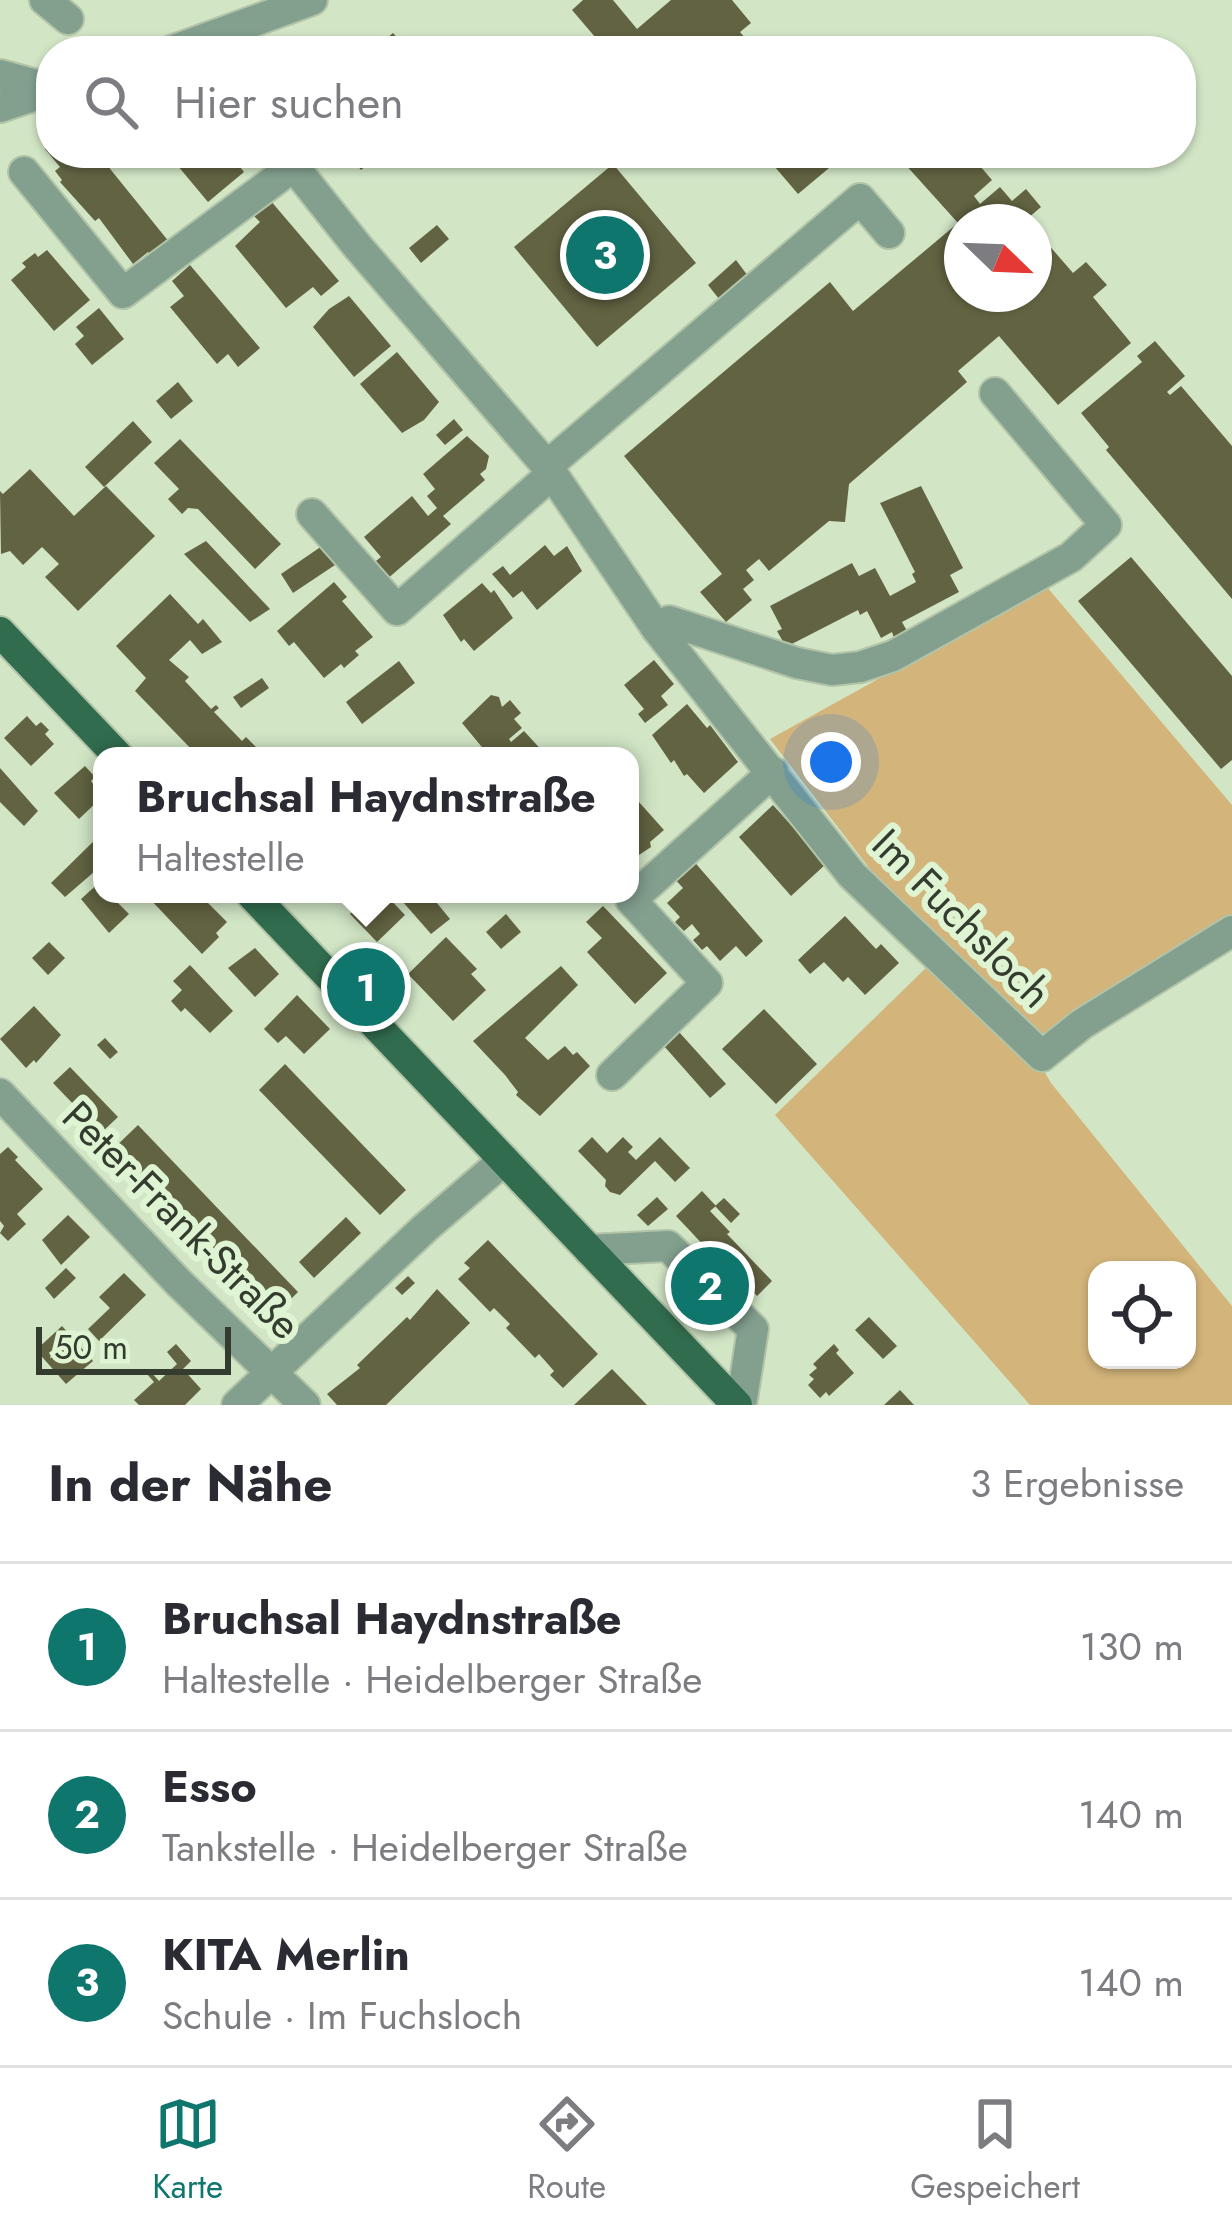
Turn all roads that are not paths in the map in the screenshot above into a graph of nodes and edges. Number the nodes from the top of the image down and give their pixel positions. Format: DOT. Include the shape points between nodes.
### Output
graph roads {
  1 [pos="312,0"];
  2 [pos="220,36"];
  3 [pos="0,75"];
  4 [pos="36,86"];
  5 [pos="36,95"];
  6 [pos="0,107"];
  7 [pos="278,168"];
  8 [pos="295,168"];
  9 [pos="24,172"];
  10 [pos="889,233"];
  11 [pos="995,393"];
  12 [pos="549,470"];
  13 [pos="312,514"];
  14 [pos="657,629"];
  15 [pos="0,632"];
  16 [pos="109,747"];
  17 [pos="773,772"];
  18 [pos="639,888"];
  19 [pos="260,903"];
  20 [pos="634,903"];
  21 [pos="1232,931"];
  22 [pos="612,1075"];
  23 [pos="0,1094"];
  24 [pos="504,1160"];
  25 [pos="589,1250"];
  26 [pos="273,1372"];
  27 [pos="237,1405"];
  28 [pos="304,1405"];
  29 [pos="739,1405"];
  1 -- 2 [label="street"];
  3 -- 4 [label="street"];
  5 -- 6 [label="street"];
  7 -- 9 [label="street, Im Fuchsloch" via="123,293"];
  8 -- 12 [label="street, Im Fuchsloch"];
  10 -- 12 [label="street" via="860,199"];
  11 -- 14 [label="street" via="1106,525 1071,557 860,667 797,663 669,621"];
  12 -- 13 [label="street" via="397,610"];
  12 -- 14 [label="street, Im Fuchsloch"];
  14 -- 17 [label="street, Im Fuchsloch"];
  15 -- 16 [label="main road"];
  17 -- 18 [label="street"];
  17 -- 21 [label="street, Im Fuchsloch" via="853,875 1042,1056"];
  19 -- 24 [label="main road"];
  20 -- 22 [label="street" via="707,983"];
  23 -- 26 [label="street, Peter-Frank-Straße"];
  24 -- 25 [label="main road"];
  24 -- 26 [label="street"];
  25 -- 29 [label="main road"];
  25 -- 29 [label="street" via="668,1246 753,1329"];
  26 -- 27 [label="street"];
  26 -- 28 [label="street, Peter-Frank-Straße"];
}
